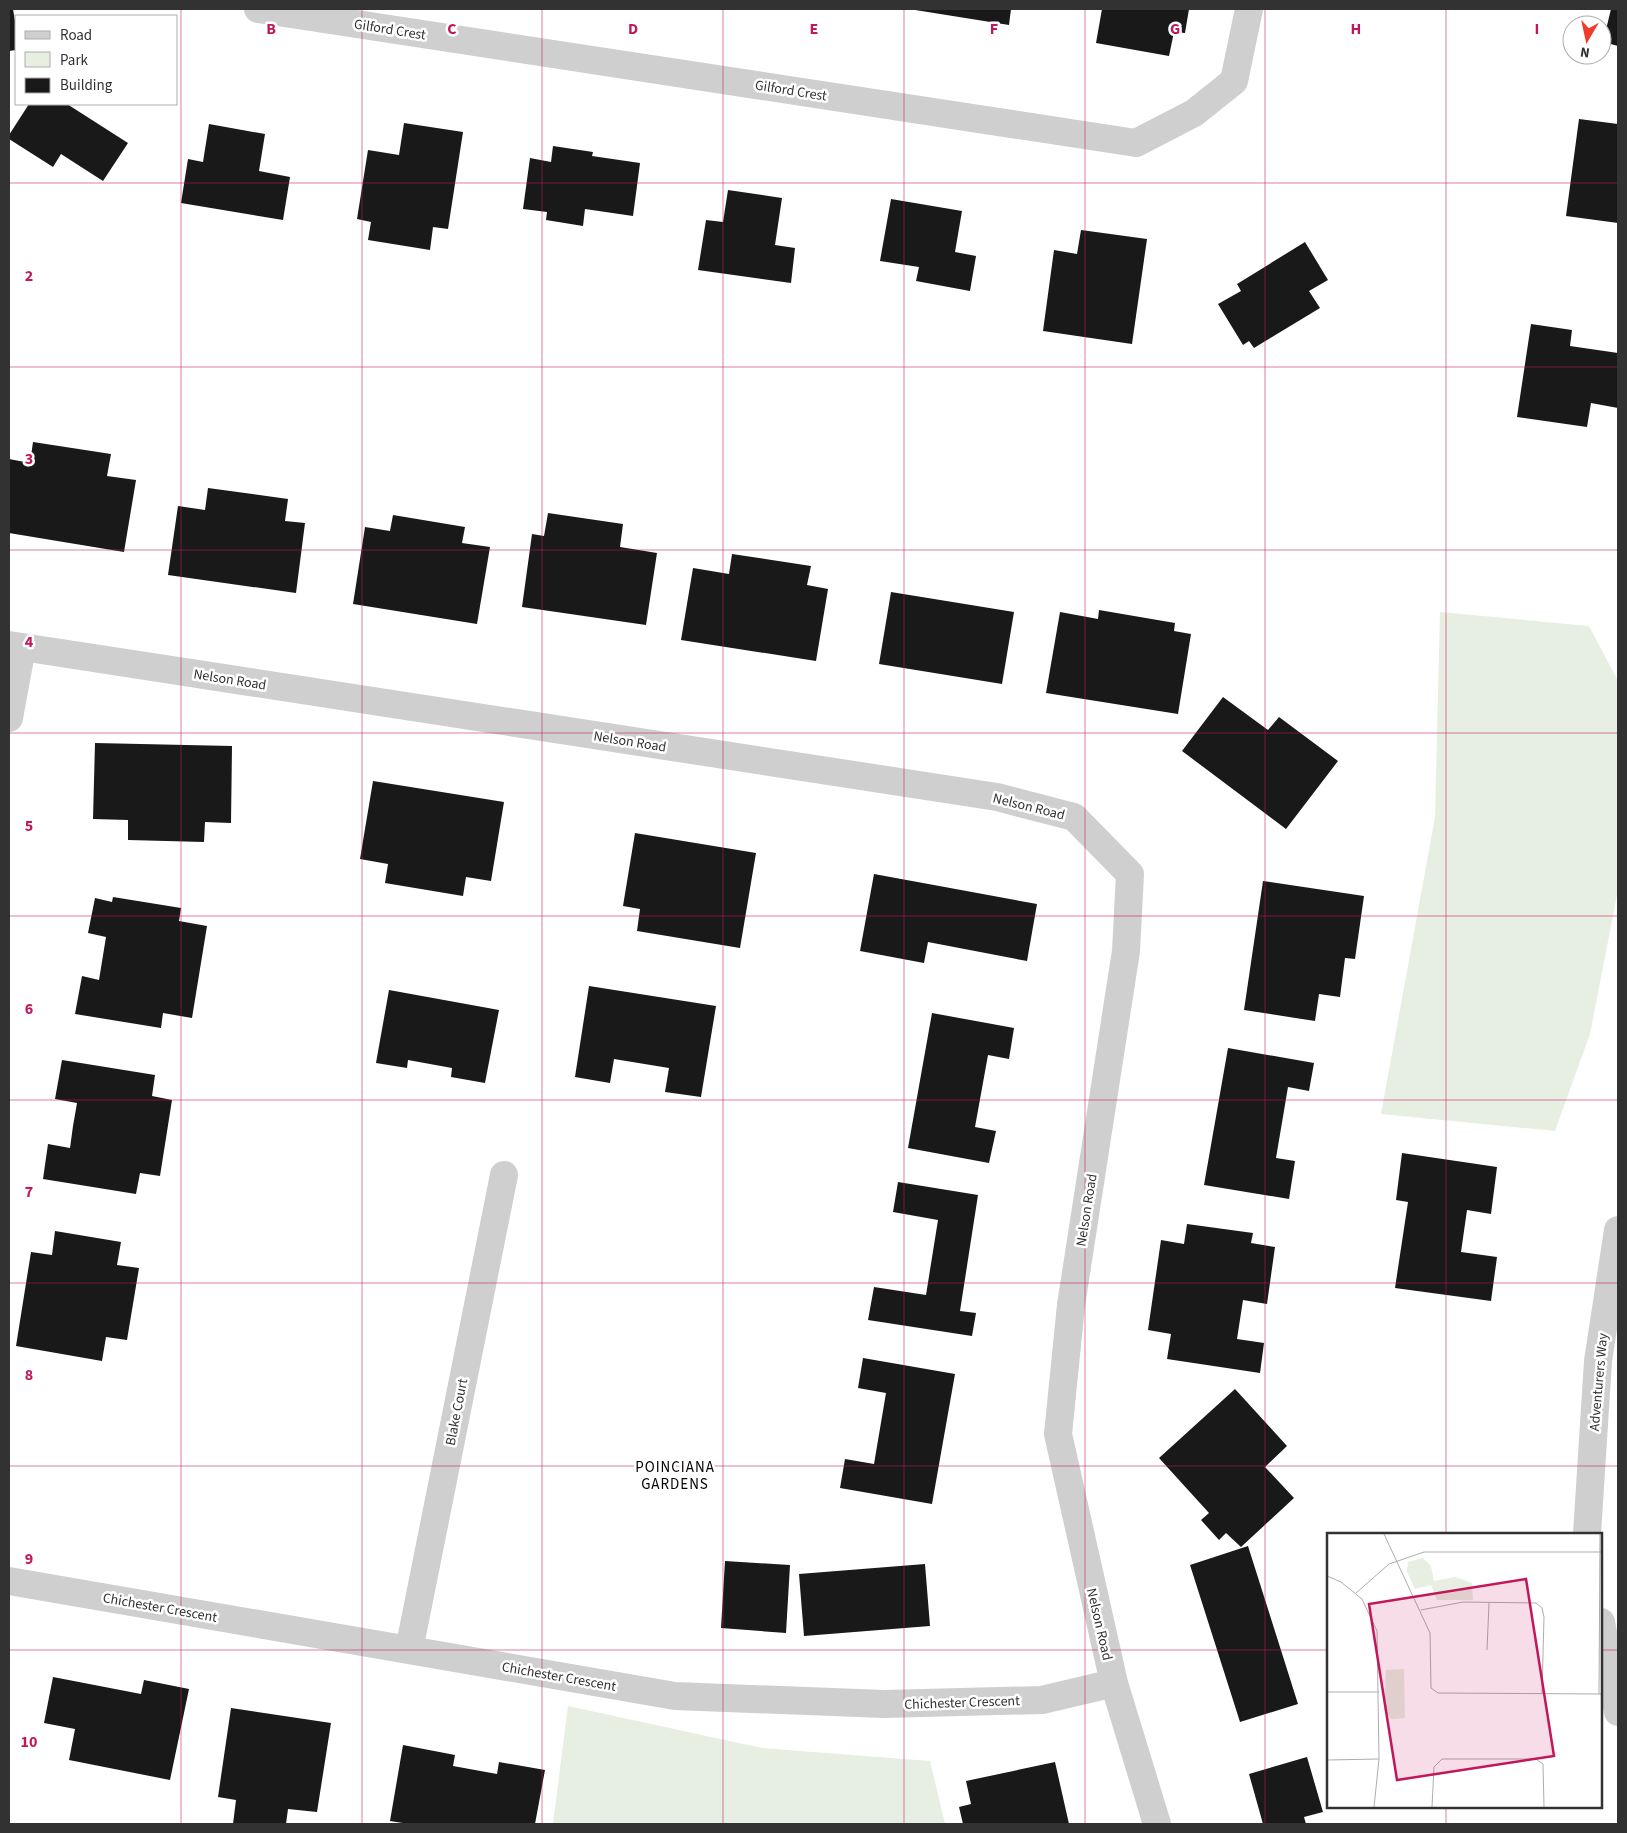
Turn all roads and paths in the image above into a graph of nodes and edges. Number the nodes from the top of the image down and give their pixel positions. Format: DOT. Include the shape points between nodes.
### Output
graph roads {
  1 [pos="258,9"];
  2 [pos="1248,9"];
  3 [pos="15,646"];
  4 [pos="9,718"];
  5 [pos="504,1175"];
  6 [pos="1618,1230"];
  7 [pos="1586,1533"];
  8 [pos="9,1581"];
  9 [pos="1602,1627"];
  10 [pos="409,1650"];
  11 [pos="1114,1683"];
  12 [pos="1618,1712"];
  13 [pos="1157,1824"];
  1 -- 2 [label="street, Gilford Crest" via="1136,143 1194,113 1234,81"];
  3 -- 4 [label="street"];
  3 -- 11 [label="street, Nelson Road" via="997,797 1074,817 1130,874 1126,950 1072,1305 1058,1434"];
  5 -- 10 [label="street, Blake Court"];
  6 -- 7 [label="street, Adventurers Way" via="1598,1361"];
  8 -- 10 [label="street, Chichester Crescent"];
  9 -- 12 [label="street"];
  10 -- 11 [label="street, Chichester Crescent" via="675,1696 884,1704 1042,1700"];
  11 -- 13 [label="street, Nelson Road"];
}
